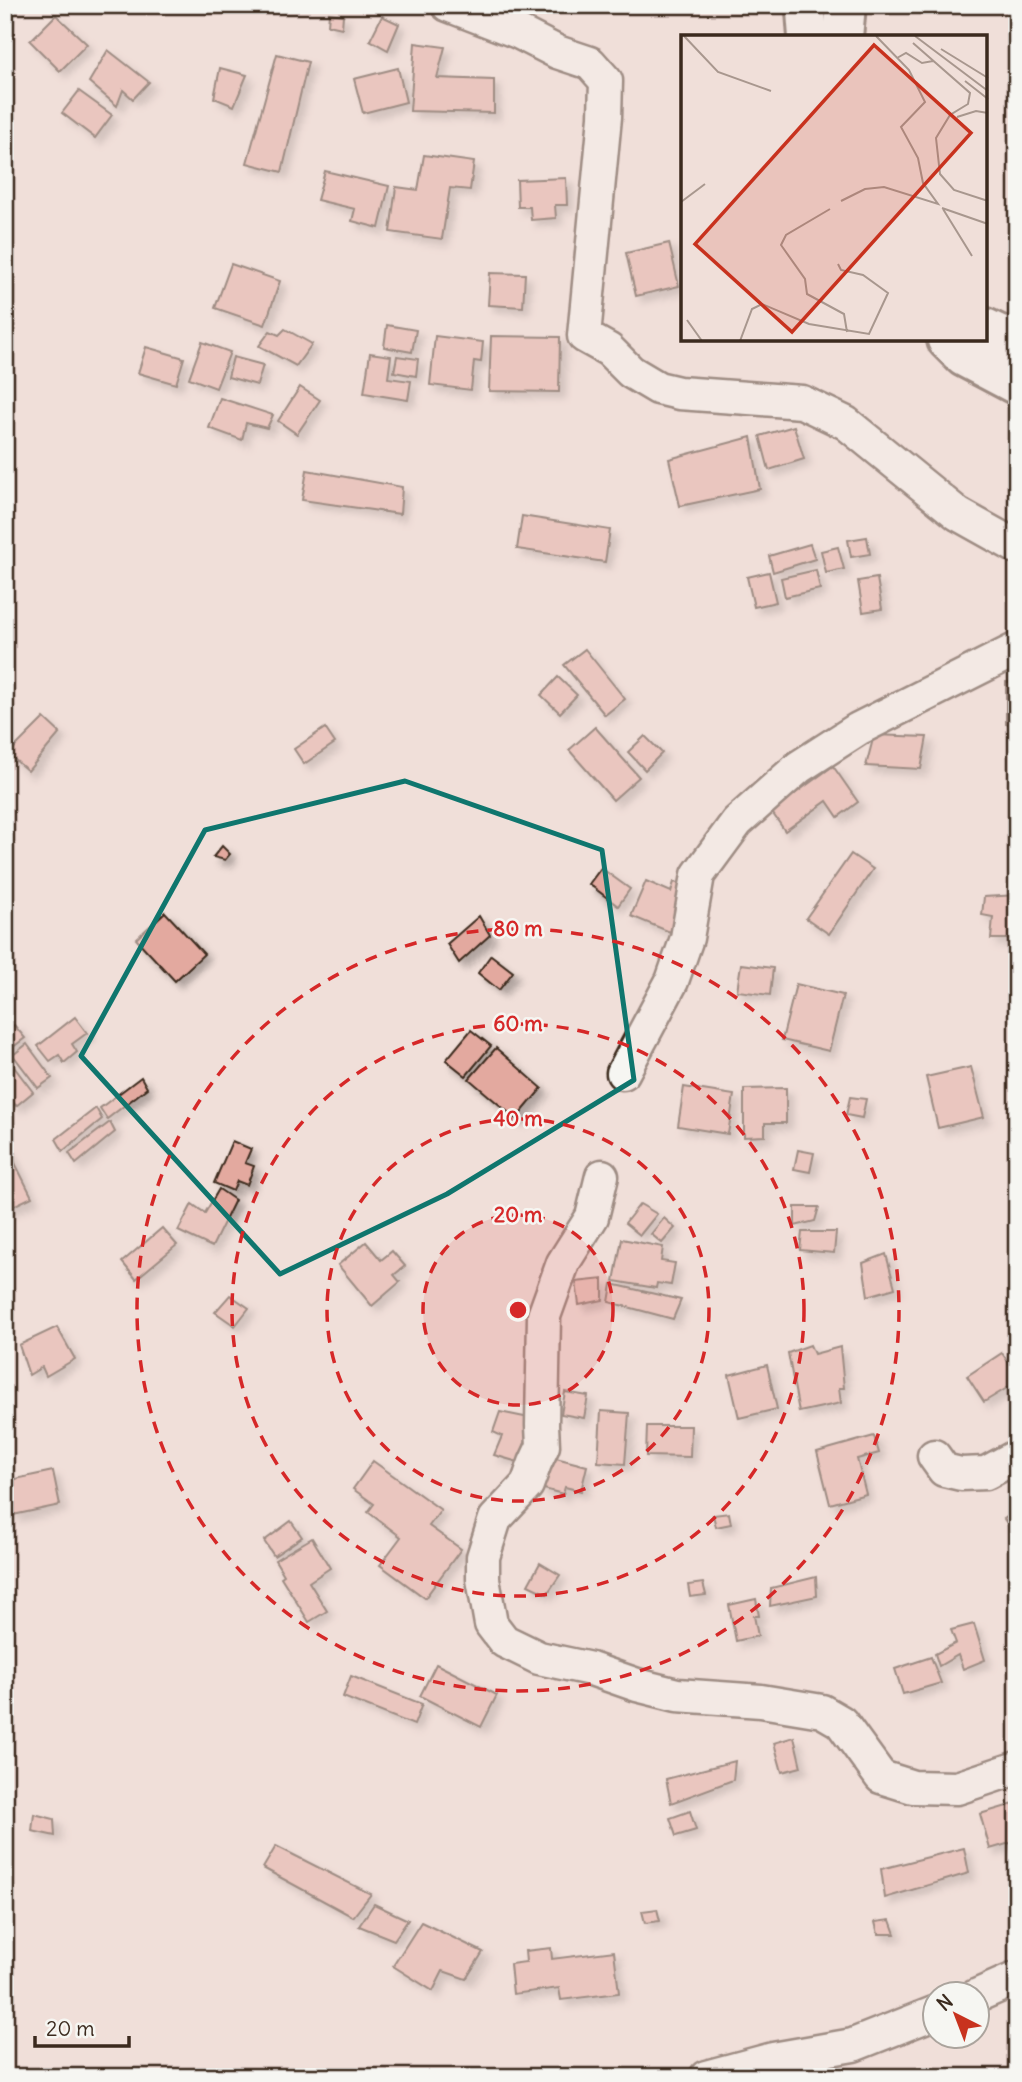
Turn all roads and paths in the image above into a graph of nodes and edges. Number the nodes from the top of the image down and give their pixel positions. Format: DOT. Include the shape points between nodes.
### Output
graph roads {
  1 [pos="448,5"];
  2 [pos="808,5"];
  3 [pos="846,5"];
  4 [pos="808,35"];
  5 [pos="843,35"];
  6 [pos="987,329"];
  7 [pos="948,341"];
  8 [pos="1017,343"];
  9 [pos="1017,385"];
  10 [pos="1017,547"];
  11 [pos="1017,649"];
  12 [pos="623,1073"];
  13 [pos="602,1176"];
  14 [pos="1017,1456"];
  15 [pos="934,1457"];
  16 [pos="1017,1768"];
  17 [pos="1017,1978"];
  18 [pos="990,1990"];
  19 [pos="920,2019"];
  20 [pos="706,2077"];
  1 -- 10 [label="street" via="590,63 606,81 584,337 658,388 802,402 846,423 958,514"];
  2 -- 4 [label="highway"];
  3 -- 5 [label="highway"];
  6 -- 8 [label="highway"];
  7 -- 9 [label="highway" via="964,357"];
  11 -- 12 [label="street" via="858,729 799,767 737,822 698,875 687,938 672,981"];
  13 -- 16 [label="street" via="592,1217 563,1263 544,1317 543,1446 527,1485 495,1518 483,1557 491,1624 504,1642 539,1658 637,1685 677,1695 822,1711 841,1722 881,1777 913,1787 957,1788"];
  14 -- 15 [label="street" via="986,1473 961,1474 944,1470"];
  17 -- 18 [label="street"];
  19 -- 20 [label="street" via="853,2045"];
}
